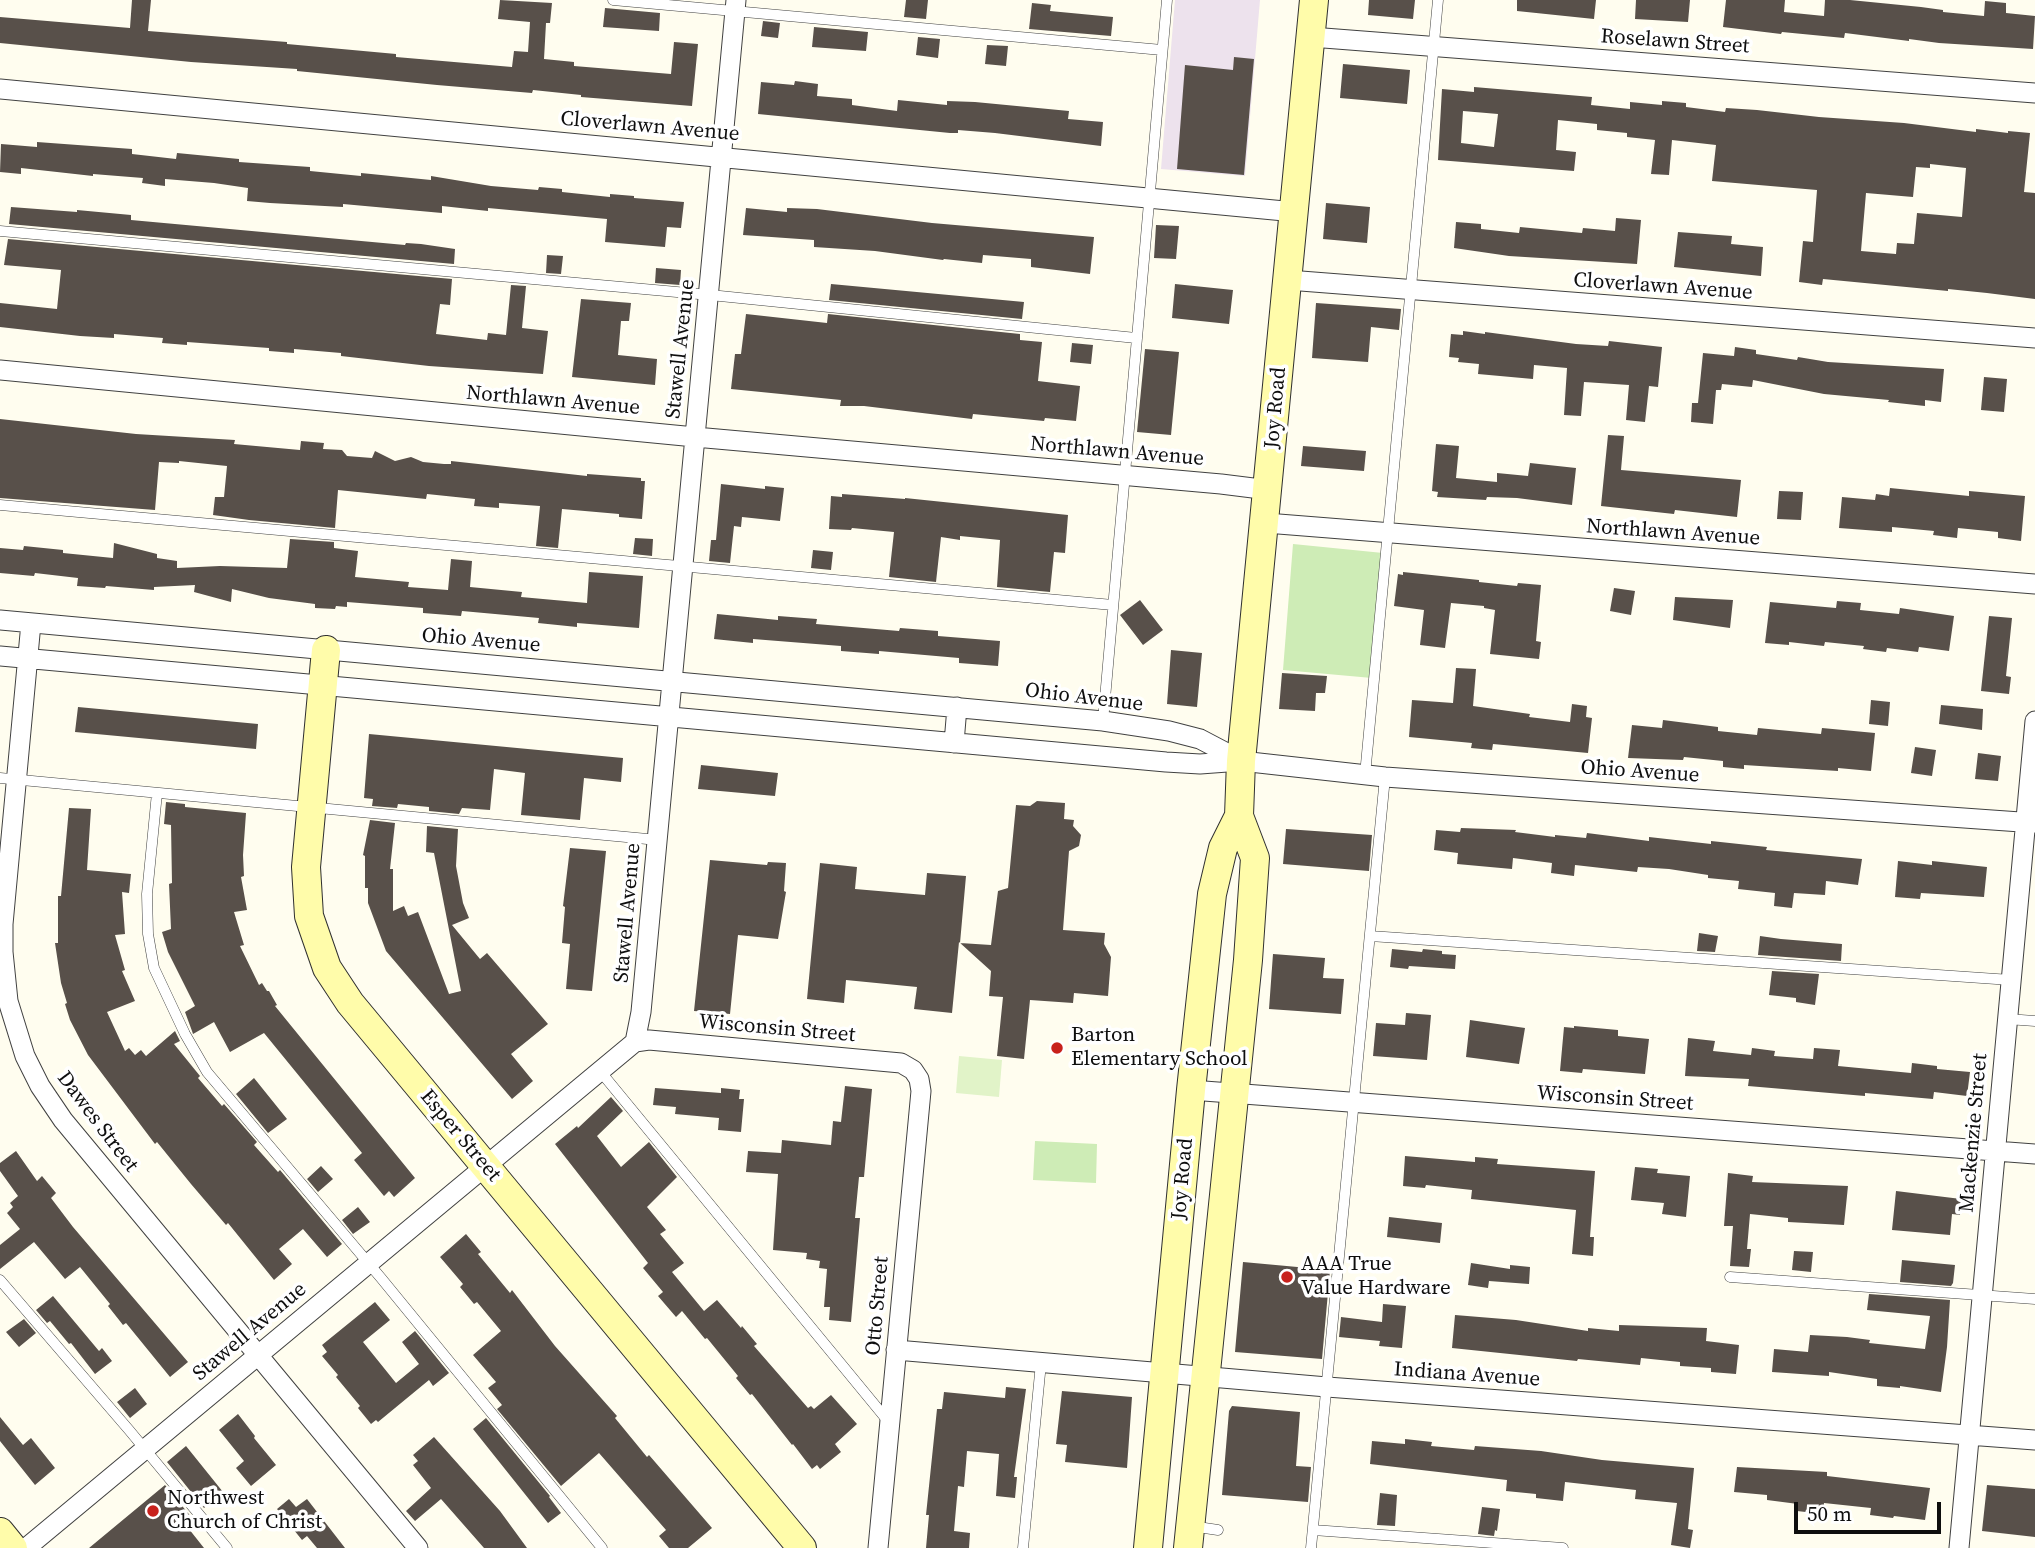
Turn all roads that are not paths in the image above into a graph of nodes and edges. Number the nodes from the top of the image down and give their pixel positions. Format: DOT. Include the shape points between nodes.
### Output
graph roads {
  1 [pos="613,0"];
  2 [pos="1167,0"];
  3 [pos="1314,0"];
  4 [pos="1438,0"];
  5 [pos="736,6"];
  6 [pos="1311,37"];
  7 [pos="1434,46"];
  8 [pos="1162,50"];
  9 [pos="0,89"];
  10 [pos="2035,93"];
  11 [pos="723,156"];
  12 [pos="1149,197"];
  13 [pos="1295,212"];
  14 [pos="0,231"];
  15 [pos="1288,280"];
  16 [pos="1412,290"];
  17 [pos="709,295"];
  18 [pos="1136,338"];
  19 [pos="2035,338"];
  20 [pos="0,370"];
  21 [pos="695,437"];
  22 [pos="1124,475"];
  23 [pos="1269,490"];
  24 [pos="0,505"];
  25 [pos="1266,523"];
  26 [pos="1388,533"];
  27 [pos="684,566"];
  28 [pos="2035,584"];
  29 [pos="1113,605"];
  30 [pos="0,620"];
  31 [pos="31,623"];
  32 [pos="326,650"];
  33 [pos="0,656"];
  34 [pos="28,658"];
  35 [pos="673,682"];
  36 [pos="322,685"];
  37 [pos="957,707"];
  38 [pos="670,718"];
  39 [pos="1103,721"];
  40 [pos="2035,721"];
  41 [pos="954,743"];
  42 [pos="1241,761"];
  43 [pos="1365,775"];
  44 [pos="1385,777"];
  45 [pos="8,779"];
  46 [pos="157,793"];
  47 [pos="311,807"];
  48 [pos="1239,816"];
  49 [pos="2031,823"];
  50 [pos="658,840"];
  51 [pos="1370,936"];
  52 [pos="2011,980"];
  53 [pos="2007,1018"];
  54 [pos="2035,1021"];
  55 [pos="635,1042"];
  56 [pos="913,1070"];
  57 [pos="600,1071"];
  58 [pos="1191,1090"];
  59 [pos="1234,1093"];
  60 [pos="1354,1103"];
  61 [pos="1995,1150"];
  62 [pos="2035,1154"];
  63 [pos="485,1166"];
  64 [pos="368,1263"];
  65 [pos="1730,1277"];
  66 [pos="0,1280"];
  67 [pos="1982,1295"];
  68 [pos="2035,1299"];
  69 [pos="896,1350"];
  70 [pos="258,1355"];
  71 [pos="1041,1363"];
  72 [pos="1164,1374"];
  73 [pos="1207,1377"];
  74 [pos="1327,1387"];
  75 [pos="890,1424"];
  76 [pos="1970,1435"];
  77 [pos="2035,1440"];
  78 [pos="144,1450"];
  79 [pos="1218,1530"];
  80 [pos="0,1532"];
  81 [pos="1189,1537"];
  82 [pos="1310,1540"];
  83 [pos="13,1548"];
  84 [pos="26,1548"];
  85 [pos="227,1548"];
  86 [pos="418,1548"];
  87 [pos="602,1548"];
  88 [pos="802,1548"];
  89 [pos="878,1548"];
  90 [pos="1023,1548"];
  91 [pos="1148,1548"];
  92 [pos="1563,1548"];
  93 [pos="1959,1548"];
  1 -- 5 [label="lane"];
  2 -- 8 [label="lane"];
  3 -- 6 [label="street, Joy Road"];
  4 -- 7 [label="lane"];
  5 -- 8 [label="lane"];
  5 -- 11 [label="street, Stawell Avenue"];
  6 -- 7 [label="street, Roselawn Street"];
  6 -- 13 [label="street, Joy Road"];
  7 -- 10 [label="street, Roselawn Street"];
  7 -- 16 [label="lane"];
  8 -- 12 [label="lane"];
  9 -- 11 [label="street, Cloverlawn Avenue"];
  11 -- 12 [label="street, Cloverlawn Avenue"];
  11 -- 17 [label="street, Stawell Avenue"];
  12 -- 13 [label="street, Cloverlawn Avenue"];
  12 -- 18 [label="lane"];
  13 -- 15 [label="street, Joy Road"];
  14 -- 17 [label="lane"];
  15 -- 16 [label="street, Cloverlawn Avenue"];
  15 -- 23 [label="street, Joy Road"];
  16 -- 19 [label="street, Cloverlawn Avenue"];
  16 -- 26 [label="lane"];
  17 -- 18 [label="lane"];
  17 -- 21 [label="street, Stawell Avenue"];
  18 -- 22 [label="lane"];
  20 -- 21 [label="street, Northlawn Avenue"];
  21 -- 22 [label="street, Northlawn Avenue"];
  21 -- 27 [label="street, Stawell Avenue"];
  22 -- 23 [label="street, Northlawn Avenue"];
  22 -- 29 [label="lane"];
  23 -- 25 [label="street, Joy Road"];
  24 -- 27 [label="lane"];
  25 -- 26 [label="street, Northlawn Avenue"];
  25 -- 42 [label="street, Joy Road"];
  26 -- 28 [label="street, Northlawn Avenue"];
  26 -- 43 [label="lane"];
  27 -- 29 [label="lane"];
  27 -- 35 [label="street, Stawell Avenue"];
  29 -- 39 [label="lane"];
  30 -- 31 [label="street, Ohio Avenue"];
  31 -- 32 [label="street, Ohio Avenue"];
  31 -- 34 [label="street, Dawes Street"];
  32 -- 35 [label="street, Ohio Avenue"];
  32 -- 36 [label="street, Esper Street"];
  33 -- 34 [label="street, Ohio Avenue"];
  34 -- 36 [label="street, Ohio Avenue"];
  34 -- 45 [label="street, Dawes Street"];
  35 -- 37 [label="street, Ohio Avenue"];
  35 -- 38 [label="street, Stawell Avenue"];
  36 -- 38 [label="street, Ohio Avenue"];
  36 -- 47 [label="street, Esper Street"];
  37 -- 39 [label="street, Ohio Avenue"];
  37 -- 41 [label="street"];
  38 -- 41 [label="street, Ohio Avenue"];
  38 -- 50 [label="street, Stawell Avenue"];
  39 -- 42 [label="street, Ohio Avenue" via="1200,739"];
  40 -- 49 [label="street, Mackenzie Street"];
  41 -- 42 [label="street, Ohio Avenue" via="1166,762"];
  42 -- 43 [label="street, Ohio Avenue"];
  42 -- 48 [label="street, Joy Road"];
  43 -- 44 [label="street, Ohio Avenue"];
  44 -- 49 [label="street, Ohio Avenue"];
  44 -- 51 [label="lane"];
  45 -- 46 [label="lane"];
  45 -- 70 [label="street, Dawes Street" via="3,952 8,1001 25,1056 63,1120"];
  46 -- 47 [label="lane"];
  46 -- 64 [label="lane" via="147,894 155,968 207,1072"];
  47 -- 50 [label="lane"];
  47 -- 63 [label="street, Esper Street" via="306,895 314,936 327,968 350,1003"];
  48 -- 58 [label="street, Joy Road" via="1223,848 1212,894"];
  48 -- 59 [label="street, Joy Road" via="1255,858"];
  49 -- 52 [label="street, Mackenzie Street"];
  50 -- 55 [label="street, Stawell Avenue"];
  51 -- 52 [label="lane"];
  51 -- 60 [label="lane"];
  52 -- 53 [label="street, Mackenzie Street"];
  53 -- 54 [label="lane"];
  53 -- 61 [label="street, Mackenzie Street"];
  55 -- 56 [label="street, Wisconsin Street" via="901,1063"];
  55 -- 57 [label="street, Stawell Avenue"];
  56 -- 69 [label="street, Otto Street" via="921,1091"];
  57 -- 63 [label="street, Stawell Avenue"];
  57 -- 75 [label="lane"];
  58 -- 59 [label="street, Wisconsin Street"];
  58 -- 72 [label="street, Joy Road"];
  59 -- 60 [label="street, Wisconsin Street"];
  59 -- 73 [label="street, Joy Road"];
  60 -- 61 [label="street, Wisconsin Street"];
  60 -- 74 [label="lane"];
  61 -- 62 [label="street, Wisconsin Street"];
  61 -- 67 [label="street, Mackenzie Street"];
  63 -- 64 [label="street, Stawell Avenue"];
  63 -- 88 [label="street, Esper Street"];
  64 -- 70 [label="street, Stawell Avenue"];
  64 -- 87 [label="lane"];
  65 -- 67 [label="lane"];
  66 -- 78 [label="lane"];
  67 -- 68 [label="lane"];
  67 -- 76 [label="street, Mackenzie Street"];
  69 -- 71 [label="street, Indiana Avenue"];
  69 -- 75 [label="street, Otto Street"];
  70 -- 78 [label="street, Stawell Avenue"];
  70 -- 86 [label="street, Dawes Street"];
  71 -- 72 [label="street, Indiana Avenue"];
  71 -- 90 [label="lane"];
  72 -- 73 [label="street, Indiana Avenue"];
  72 -- 91 [label="street, Joy Road"];
  73 -- 74 [label="street, Indiana Avenue"];
  73 -- 81 [label="street, Joy Road"];
  74 -- 76 [label="street, Indiana Avenue"];
  74 -- 82 [label="lane"];
  75 -- 89 [label="street, Otto Street"];
  76 -- 77 [label="street, Indiana Avenue"];
  76 -- 93 [label="street, Mackenzie Street"];
  78 -- 84 [label="street, Stawell Avenue"];
  78 -- 85 [label="lane"];
  79 -- 81 [label="lane"];
  80 -- 83 [label="street"];
  82 -- 92 [label="lane"];
}
